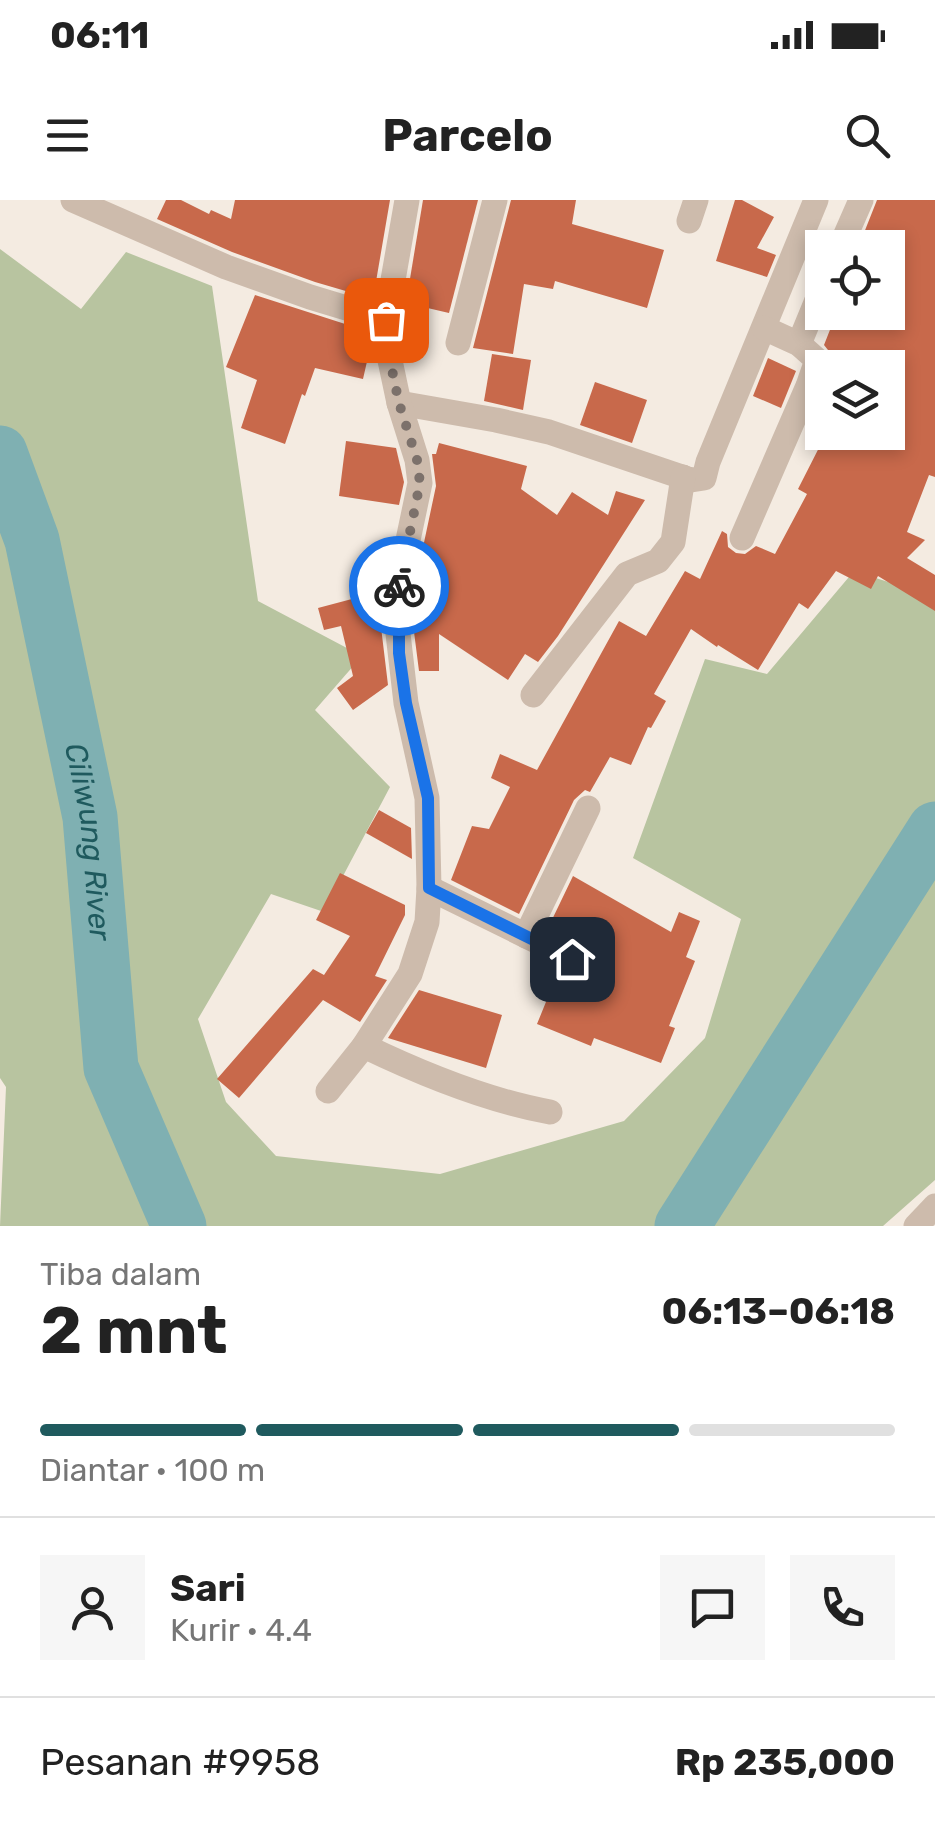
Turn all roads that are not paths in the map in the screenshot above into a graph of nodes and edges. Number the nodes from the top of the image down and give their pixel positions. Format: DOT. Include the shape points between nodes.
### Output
graph roads {
  1 [pos="73,200"];
  2 [pos="407,200"];
  3 [pos="495,200"];
  4 [pos="816,200"];
  5 [pos="861,200"];
  6 [pos="848,230"];
  7 [pos="386,320"];
  8 [pos="764,328"];
  9 [pos="805,329"];
  10 [pos="458,342"];
  11 [pos="799,344"];
  12 [pos="399,403"];
  13 [pos="683,477"];
  14 [pos="742,538"];
  15 [pos="534,695"];
  16 [pos="588,808"];
  17 [pos="429,888"];
  18 [pos="526,936"];
  19 [pos="572,959"];
  20 [pos="364,1046"];
  21 [pos="328,1091"];
  22 [pos="550,1112"];
  23 [pos="935,1206"];
  24 [pos="916,1226"];
  1 -- 7 [label="street" via="226,267"];
  2 -- 7 [label="street"];
  3 -- 10 [label="street"];
  4 -- 8 [label="street"];
  5 -- 6 [label="street"];
  7 -- 12 [label="street"];
  8 -- 11 [label="street"];
  8 -- 13 [label="street" via="704,478"];
  9 -- 11 [label="street"];
  11 -- 14 [label="street" via="817,360"];
  12 -- 13 [label="street" via="549,432"];
  12 -- 17 [label="street" via="420,483 399,582 398,625 406,703 428,798"];
  13 -- 15 [label="street" via="673,542 658,561 626,574"];
  16 -- 18 [label="street"];
  17 -- 18 [label="street"];
  17 -- 20 [label="street" via="427,922 410,974"];
  18 -- 19 [label="street"];
  20 -- 21 [label="street"];
  20 -- 22 [label="street" via="512,1105"];
  23 -- 24 [label="street"];
}
